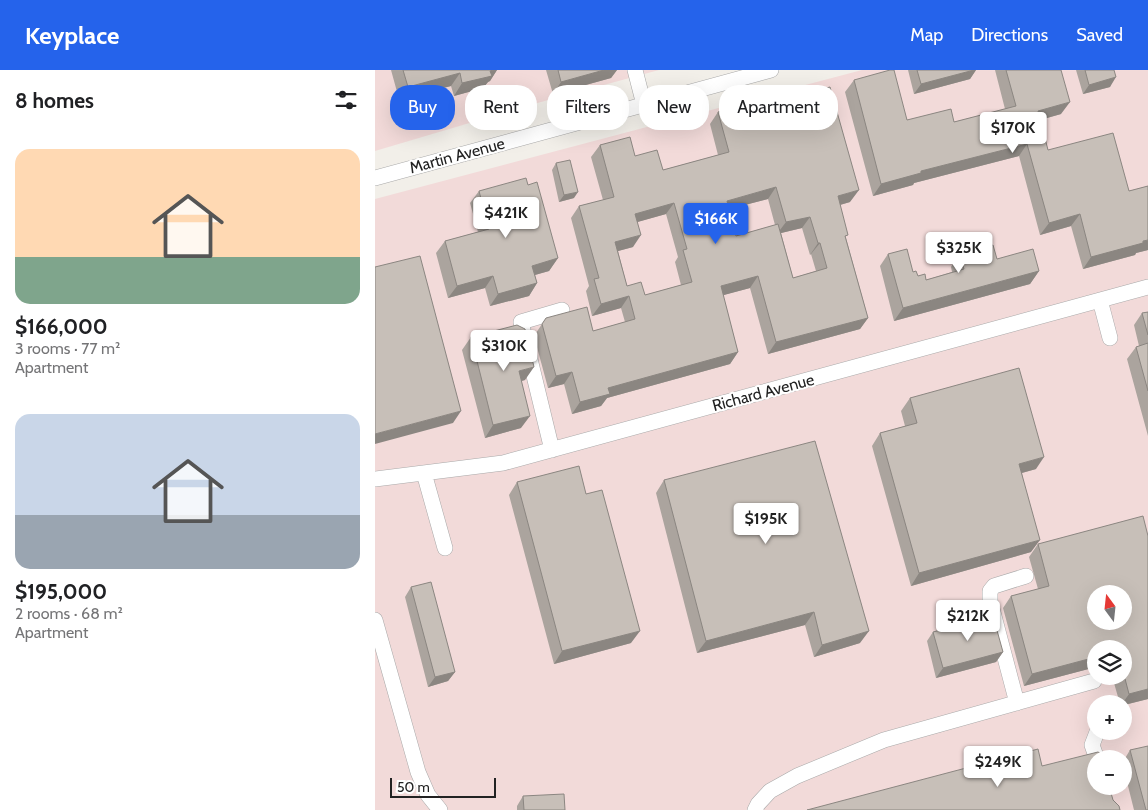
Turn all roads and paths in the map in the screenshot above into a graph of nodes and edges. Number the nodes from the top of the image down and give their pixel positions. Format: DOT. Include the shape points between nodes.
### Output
graph roads {
  1 [pos="635,70"];
  2 [pos="771,70"];
  3 [pos="639,86"];
  4 [pos="709,87"];
  5 [pos="639,106"];
  6 [pos="375,178"];
  7 [pos="1148,287"];
  8 [pos="1100,300"];
  9 [pos="562,310"];
  10 [pos="1110,338"];
  11 [pos="552,450"];
  12 [pos="424,473"];
  13 [pos="375,479"];
  14 [pos="445,548"];
  15 [pos="1026,576"];
  16 [pos="375,620"];
  17 [pos="1087,683"];
  18 [pos="1017,703"];
  19 [pos="440,810"];
  20 [pos="755,810"];
  1 -- 3 [label="street"];
  2 -- 4 [label="street, Martin Avenue"];
  5 -- 6 [label="street, Martin Avenue"];
  7 -- 8 [label="street, Richard Avenue"];
  8 -- 10 [label="street"];
  8 -- 11 [label="street, Richard Avenue"];
  9 -- 11 [label="street" via="521,322"];
  11 -- 12 [label="street, Richard Avenue" via="503,463"];
  12 -- 13 [label="street, Richard Avenue"];
  12 -- 14 [label="street"];
  15 -- 18 [label="street" via="994,586 990,591"];
  16 -- 19 [label="street" via="418,772 428,795"];
  17 -- 18 [label="street"];
  18 -- 20 [label="street" via="884,740 797,776 769,792"];
}
